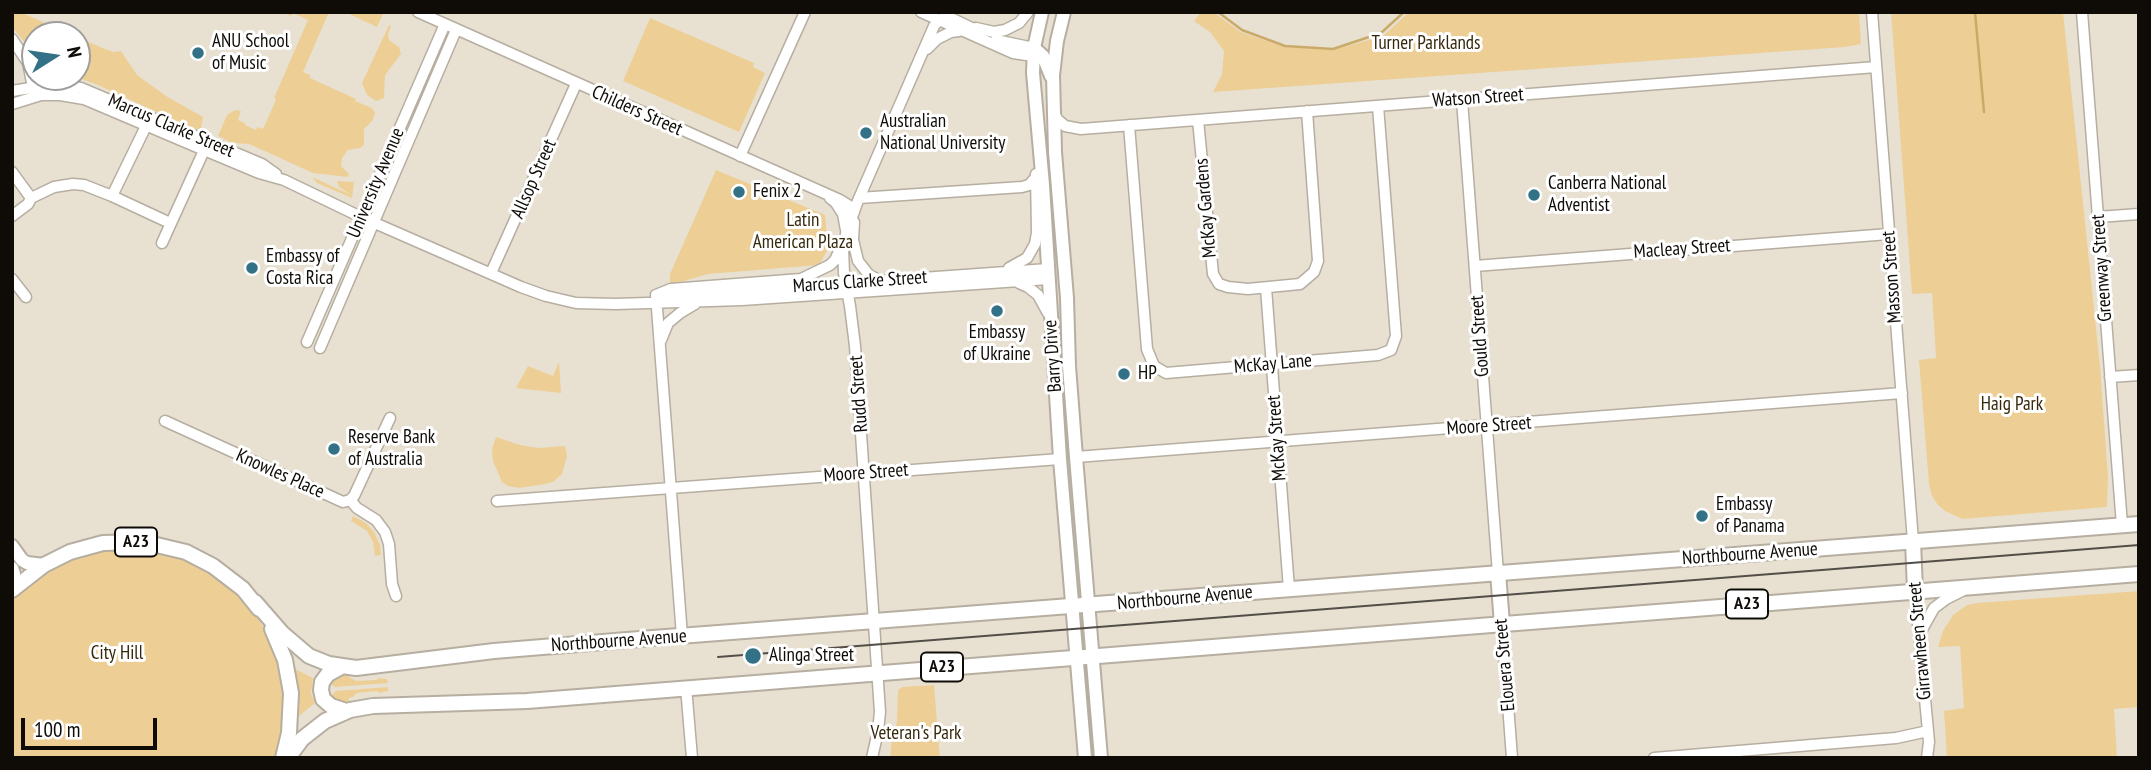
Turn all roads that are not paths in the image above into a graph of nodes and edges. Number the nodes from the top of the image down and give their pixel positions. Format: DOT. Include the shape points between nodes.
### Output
graph roads {
  1 [pos="418,12"];
  2 [pos="805,12"];
  3 [pos="921,12"];
  4 [pos="1028,12"];
  5 [pos="1042,12"];
  6 [pos="1056,12"];
  7 [pos="1064,12"];
  8 [pos="1072,12"];
  9 [pos="1872,12"];
  10 [pos="2082,12"];
  11 [pos="937,17"];
  12 [pos="445,24"];
  13 [pos="456,30"];
  14 [pos="971,30"];
  15 [pos="1056,50"];
  16 [pos="1038,53"];
  17 [pos="923,55"];
  18 [pos="1876,67"];
  19 [pos="576,84"];
  20 [pos="34,91"];
  21 [pos="87,91"];
  22 [pos="1053,91"];
  23 [pos="1462,100"];
  24 [pos="12,103"];
  25 [pos="1378,106"];
  26 [pos="1054,111"];
  27 [pos="1307,111"];
  28 [pos="1198,120"];
  29 [pos="1129,125"];
  30 [pos="146,126"];
  31 [pos="1081,129"];
  32 [pos="1038,142"];
  33 [pos="205,146"];
  34 [pos="1055,152"];
  35 [pos="740,156"];
  36 [pos="12,172"];
  37 [pos="1036,177"];
  38 [pos="823,194"];
  39 [pos="112,196"];
  40 [pos="31,198"];
  41 [pos="859,198"];
  42 [pos="854,212"];
  43 [pos="2139,214"];
  44 [pos="12,216"];
  45 [pos="361,216"];
  46 [pos="2098,217"];
  47 [pos="374,222"];
  48 [pos="170,223"];
  49 [pos="1889,234"];
  50 [pos="845,235"];
  51 [pos="162,243"];
  52 [pos="1475,266"];
  53 [pos="491,273"];
  54 [pos="996,273"];
  55 [pos="1065,273"];
  56 [pos="1048,274"];
  57 [pos="12,279"];
  58 [pos="882,281"];
  59 [pos="1013,282"];
  60 [pos="846,287"];
  61 [pos="1266,288"];
  62 [pos="26,298"];
  63 [pos="657,302"];
  64 [pos="707,302"];
  65 [pos="1051,324"];
  66 [pos="307,342"];
  67 [pos="660,344"];
  68 [pos="320,348"];
  69 [pos="1272,364"];
  70 [pos="2139,376"];
  71 [pos="2110,377"];
  72 [pos="1902,393"];
  73 [pos="390,418"];
  74 [pos="165,421"];
  75 [pos="1487,426"];
  76 [pos="1278,442"];
  77 [pos="1076,457"];
  78 [pos="1060,459"];
  79 [pos="864,474"];
  80 [pos="671,487"];
  81 [pos="350,500"];
  82 [pos="497,501"];
  83 [pos="2139,524"];
  84 [pos="2122,525"];
  85 [pos="1913,541"];
  86 [pos="12,546"];
  87 [pos="44,565"];
  88 [pos="12,568"];
  89 [pos="1498,573"];
  90 [pos="2139,574"];
  91 [pos="1972,587"];
  92 [pos="12,589"];
  93 [pos="1289,589"];
  94 [pos="1916,591"];
  95 [pos="396,596"];
  96 [pos="255,603"];
  97 [pos="1089,605"];
  98 [pos="1073,606"];
  99 [pos="873,622"];
  100 [pos="1502,624"];
  101 [pos="1919,634"];
  102 [pos="682,636"];
  103 [pos="1093,655"];
  104 [pos="1077,656"];
  105 [pos="341,667"];
  106 [pos="877,672"];
  107 [pos="686,687"];
  108 [pos="346,711"];
  109 [pos="1929,736"];
  110 [pos="285,758"];
  111 [pos="692,758"];
  112 [pos="872,758"];
  113 [pos="1085,758"];
  114 [pos="1101,758"];
  115 [pos="1512,758"];
  116 [pos="1654,758"];
  117 [pos="1927,758"];
  118 [pos="1934,758"];
  1 -- 12 [label="street, Childers Street"];
  2 -- 35 [label="street"];
  3 -- 11 [label="street"];
  4 -- 14 [label="street" via="1005,30"];
  5 -- 16 [label="main road, Barry Drive"];
  6 -- 16 [label="main road, Barry Drive" via="1048,48"];
  7 -- 15 [label="main road, Barry Drive"];
  8 -- 15 [label="main road" via="1066,38"];
  9 -- 18 [label="street, Masson Street"];
  10 -- 46 [label="street, Greenway Street"];
  11 -- 14 [label="street"];
  11 -- 14 [label="street" via="955,20"];
  11 -- 17 [label="street"];
  12 -- 13 [label="street, Childers Street"];
  12 -- 45 [label="street, University Avenue"];
  13 -- 19 [label="street, Childers Street"];
  13 -- 47 [label="street, University Avenue"];
  14 -- 16 [label="street"];
  14 -- 17 [label="street" via="949,32"];
  15 -- 16 [label="main road"];
  15 -- 22 [label="main road, Barry Drive"];
  16 -- 22 [label="main road, Barry Drive" via="1050,71"];
  16 -- 32 [label="main road, Barry Drive"];
  17 -- 41 [label="street"];
  18 -- 23 [label="street, Watson Street"];
  18 -- 49 [label="street, Masson Street"];
  19 -- 35 [label="street, Childers Street"];
  19 -- 53 [label="street, Allsop Street"];
  20 -- 24 [label="street, Marcus Clarke Street"];
  20 -- 30 [label="street, Marcus Clarke Street" via="84,99"];
  21 -- 33 [label="street, Marcus Clarke Street"];
  22 -- 26 [label="main road, Barry Drive"];
  23 -- 25 [label="street, Watson Street"];
  23 -- 52 [label="street, Gould Street"];
  25 -- 27 [label="street, Watson Street"];
  25 -- 69 [label="street, McKay Lane" via="1396,336 1391,350"];
  26 -- 31 [label="street" via="1065,126"];
  26 -- 34 [label="main road, Barry Drive"];
  27 -- 28 [label="street, Watson Street"];
  27 -- 61 [label="street, McKay Gardens" via="1318,261 1314,272 1300,284"];
  28 -- 29 [label="street, Watson Street"];
  28 -- 61 [label="street, McKay Gardens" via="1213,274 1219,284 1228,287"];
  29 -- 31 [label="street, Watson Street"];
  29 -- 69 [label="street, McKay Lane" via="1147,349 1154,366 1166,373"];
  30 -- 33 [label="street, Marcus Clarke Street"];
  30 -- 39 [label="street"];
  31 -- 34 [label="street" via="1065,134"];
  32 -- 37 [label="street"];
  32 -- 56 [label="main road, Barry Drive"];
  33 -- 45 [label="street, Marcus Clarke Street" via="262,164 284,180"];
  33 -- 48 [label="street"];
  34 -- 55 [label="main road, Barry Drive"];
  35 -- 38 [label="street, Childers Street"];
  36 -- 40 [label="street"];
  37 -- 41 [label="street" via="1022,187"];
  37 -- 54 [label="street" via="1033,249 1018,265"];
  38 -- 42 [label="street, Childers Street" via="844,202"];
  38 -- 50 [label="street" via="840,208"];
  39 -- 40 [label="street" via="73,184"];
  39 -- 48 [label="street"];
  40 -- 44 [label="street"];
  41 -- 42 [label="street"];
  42 -- 50 [label="street"];
  42 -- 58 [label="street" via="853,246 862,267"];
  43 -- 46 [label="street"];
  45 -- 47 [label="street, Marcus Clarke Street"];
  45 -- 66 [label="street, University Avenue"];
  46 -- 71 [label="street, Greenway Street"];
  47 -- 53 [label="street, Marcus Clarke Street"];
  47 -- 68 [label="street, University Avenue"];
  48 -- 51 [label="street"];
  49 -- 52 [label="street, Macleay Street"];
  49 -- 72 [label="street, Masson Street"];
  50 -- 60 [label="street, Rudd Street"];
  50 -- 63 [label="street, Marcus Clarke Street" via="835,260 796,280 671,289 656,295"];
  52 -- 75 [label="street, Gould Street"];
  53 -- 63 [label="street, Marcus Clarke Street" via="545,296 576,303"];
  54 -- 56 [label="street, Marcus Clarke Street"];
  54 -- 58 [label="street, Marcus Clarke Street"];
  55 -- 56 [label="main road, Marcus Clarke Street"];
  55 -- 77 [label="main road, Barry Drive"];
  56 -- 59 [label="street, Marcus Clarke Street"];
  56 -- 65 [label="main road, Barry Drive"];
  57 -- 62 [label="street"];
  58 -- 60 [label="street, Marcus Clarke Street"];
  59 -- 60 [label="street, Marcus Clarke Street"];
  59 -- 65 [label="street" via="1038,295"];
  60 -- 63 [label="street, Marcus Clarke Street" via="671,296"];
  60 -- 64 [label="street, Marcus Clarke Street"];
  60 -- 79 [label="street, Rudd Street"];
  61 -- 69 [label="street, McKay Street"];
  63 -- 64 [label="street, Marcus Clarke Street"];
  63 -- 67 [label="street"];
  64 -- 67 [label="street" via="688,308 668,323"];
  65 -- 78 [label="main road, Barry Drive"];
  67 -- 80 [label="street"];
  69 -- 76 [label="street, McKay Street"];
  70 -- 71 [label="street"];
  71 -- 84 [label="street, Greenway Street"];
  72 -- 75 [label="street, Moore Street"];
  72 -- 85 [label="street, Masson Street"];
  73 -- 81 [label="street, Knowles Place"];
  74 -- 81 [label="street, Knowles Place" via="340,501"];
  75 -- 76 [label="street, Moore Street"];
  75 -- 89 [label="street, Gould Street"];
  76 -- 77 [label="street, Moore Street"];
  76 -- 93 [label="street, McKay Street"];
  77 -- 97 [label="main road, Barry Drive"];
  78 -- 79 [label="street, Moore Street"];
  78 -- 98 [label="main road, Barry Drive"];
  79 -- 80 [label="street, Moore Street"];
  79 -- 99 [label="street, Rudd Street"];
  80 -- 82 [label="street, Moore Street"];
  80 -- 102 [label="street"];
  81 -- 95 [label="street" via="385,532"];
  83 -- 84 [label="highway, Northbourne Avenue / A23"];
  84 -- 85 [label="highway, Northbourne Avenue / A23"];
  85 -- 89 [label="highway, Northbourne Avenue / A23"];
  85 -- 94 [label="highway, Girrawheen Street"];
  86 -- 87 [label="main road" via="27,563"];
  87 -- 92 [label="highway, A23"];
  87 -- 96 [label="highway, A23" via="95,545 155,544 214,566"];
  88 -- 92 [label="main road"];
  89 -- 93 [label="highway, Northbourne Avenue / A23"];
  89 -- 100 [label="highway, Elouera Street"];
  90 -- 91 [label="highway, A23"];
  91 -- 94 [label="highway, A23"];
  91 -- 101 [label="street" via="1934,608"];
  93 -- 97 [label="highway, Northbourne Avenue / A23"];
  94 -- 100 [label="highway, A23"];
  94 -- 101 [label="street, Girrawheen Street"];
  96 -- 105 [label="highway, Northbourne Avenue / A23" via="303,652"];
  96 -- 110 [label="highway, A23" via="276,637 288,671 291,711"];
  97 -- 98 [label="highway, Northbourne Avenue / A23"];
  97 -- 103 [label="main road, Barry Drive"];
  98 -- 99 [label="highway, Northbourne Avenue / A23"];
  98 -- 104 [label="main road, Barry Drive"];
  99 -- 102 [label="highway, Northbourne Avenue / A23"];
  99 -- 106 [label="street, Rudd Street"];
  100 -- 103 [label="highway, A23"];
  100 -- 115 [label="street, Elouera Street"];
  101 -- 109 [label="street, Girrawheen Street"];
  102 -- 105 [label="highway, Northbourne Avenue / A23"];
  103 -- 104 [label="highway, A23"];
  103 -- 114 [label="main road, Barry Drive"];
  104 -- 106 [label="highway, A23"];
  104 -- 113 [label="main road, Barry Drive"];
  105 -- 108 [label="highway" via="328,674 321,690 331,706"];
  106 -- 107 [label="highway, A23"];
  106 -- 112 [label="street, Rudd Street" via="880,719"];
  107 -- 108 [label="highway, A23"];
  107 -- 111 [label="street"];
  108 -- 110 [label="highway, A23" via="313,729"];
  109 -- 116 [label="street"];
  109 -- 117 [label="street, Girrawheen Street"];
  109 -- 118 [label="street, Girrawheen Street"];
}
